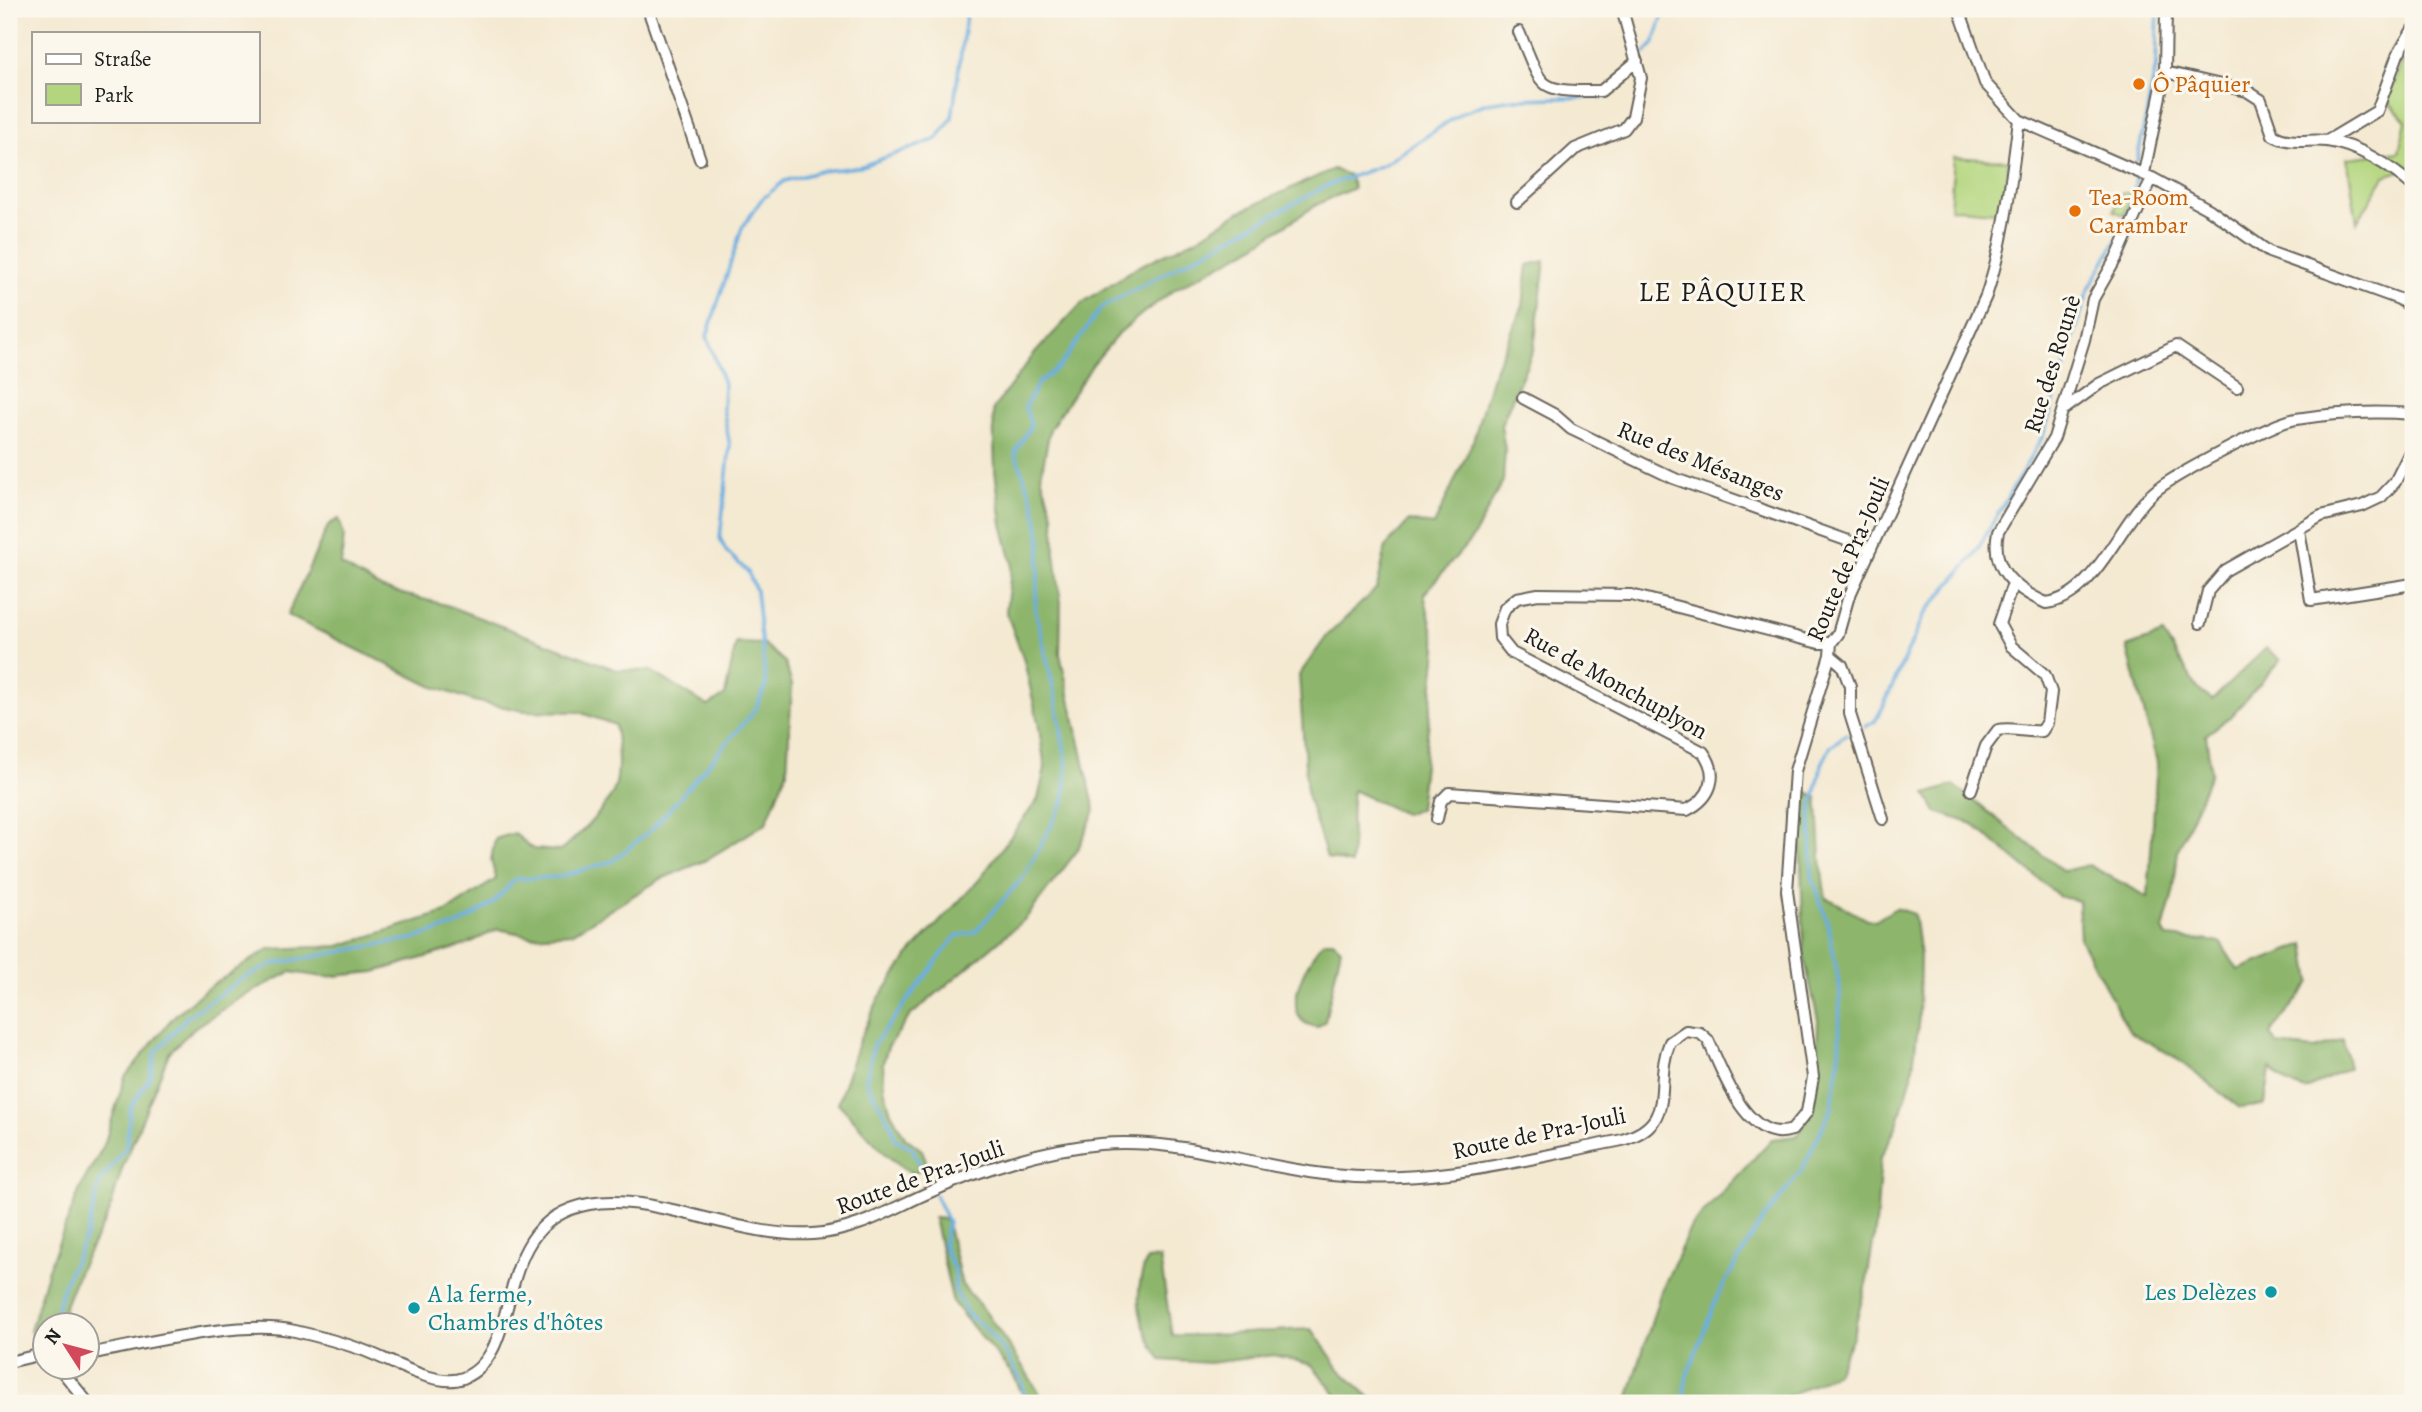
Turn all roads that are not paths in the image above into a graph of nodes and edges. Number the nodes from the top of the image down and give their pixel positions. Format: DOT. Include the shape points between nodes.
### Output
graph roads {
  1 [pos="648,9"];
  2 [pos="1622,9"];
  3 [pos="1959,9"];
  4 [pos="2166,9"];
  5 [pos="2413,29"];
  6 [pos="1519,32"];
  7 [pos="1637,61"];
  8 [pos="2165,72"];
  9 [pos="2019,120"];
  10 [pos="2327,141"];
  11 [pos="700,159"];
  12 [pos="2148,176"];
  13 [pos="2413,186"];
  14 [pos="1517,202"];
  15 [pos="2413,308"];
  16 [pos="2237,387"];
  17 [pos="1523,398"];
  18 [pos="2063,410"];
  19 [pos="2413,414"];
  20 [pos="2413,446"];
  21 [pos="2299,530"];
  22 [pos="1871,549"];
  23 [pos="2013,583"];
  24 [pos="2413,584"];
  25 [pos="2200,622"];
  26 [pos="1830,649"];
  27 [pos="1971,790"];
  28 [pos="1884,819"];
  29 [pos="1437,820"];
  30 [pos="102,1352"];
  31 [pos="32,1356"];
  32 [pos="10,1358"];
  33 [pos="69,1380"];
  34 [pos="89,1403"];
  1 -- 11 [label="street"];
  2 -- 7 [label="street"];
  3 -- 9 [label="street" via="1985,83"];
  4 -- 8 [label="street, Rue des Rounè"];
  5 -- 10 [label="street" via="2398,54 2377,111"];
  6 -- 7 [label="street" via="1540,81 1550,89 1601,91"];
  7 -- 14 [label="street" via="1642,78 1637,105 1624,129 1575,149"];
  8 -- 10 [label="street" via="2247,91 2260,100 2273,135 2283,141"];
  8 -- 12 [label="street, Rue des Rounè"];
  9 -- 12 [label="street"];
  9 -- 22 [label="street, Route de Pra-Jouli" via="1998,261 1986,296"];
  10 -- 13 [label="street" via="2352,147"];
  12 -- 15 [label="street" via="2210,210 2269,252"];
  12 -- 18 [label="street, Rue des Rounè" via="2118,255 2093,299"];
  16 -- 18 [label="street" via="2176,346 2099,384"];
  17 -- 22 [label="street, Rue des Mésanges" via="1571,429 1673,478"];
  18 -- 23 [label="street, Rue des Rounè" via="2054,438 1997,532 1998,564"];
  19 -- 23 [label="street, Rue des Rounè" via="2293,419 2154,491 2068,598 2046,603"];
  20 -- 21 [label="street" via="2395,482 2381,497 2321,516"];
  21 -- 24 [label="street" via="2311,600"];
  21 -- 25 [label="street" via="2226,570 2208,592"];
  22 -- 26 [label="street, Route de Pra-Jouli"];
  23 -- 27 [label="street" via="1999,624 2011,646 2045,675 2051,692 2047,723 2042,731 1998,730 1986,746"];
  26 -- 28 [label="street" via="1850,686 1850,714"];
  26 -- 29 [label="street, Rue de Monchuplyon" via="1631,595 1517,598 1505,608 1499,624 1500,638 1512,653 1703,752 1711,763 1709,790 1702,803 1687,810 1449,793 1441,801"];
  26 -- 30 [label="street, Route de Pra-Jouli" via="1797,758 1787,878 1813,1077 1807,1112 1792,1130 1780,1132 1750,1118 1708,1040 1686,1031 1672,1038 1667,1048 1660,1112 1644,1132 1467,1171 1402,1178 1329,1175 1169,1144 1098,1144 996,1169 932,1191 871,1222 808,1235 745,1228 634,1204 588,1205 555,1218 530,1243 485,1361 471,1373 445,1381 359,1348 290,1330 232,1330"];
  31 -- 32 [label="street"];
  33 -- 34 [label="street"];
}
